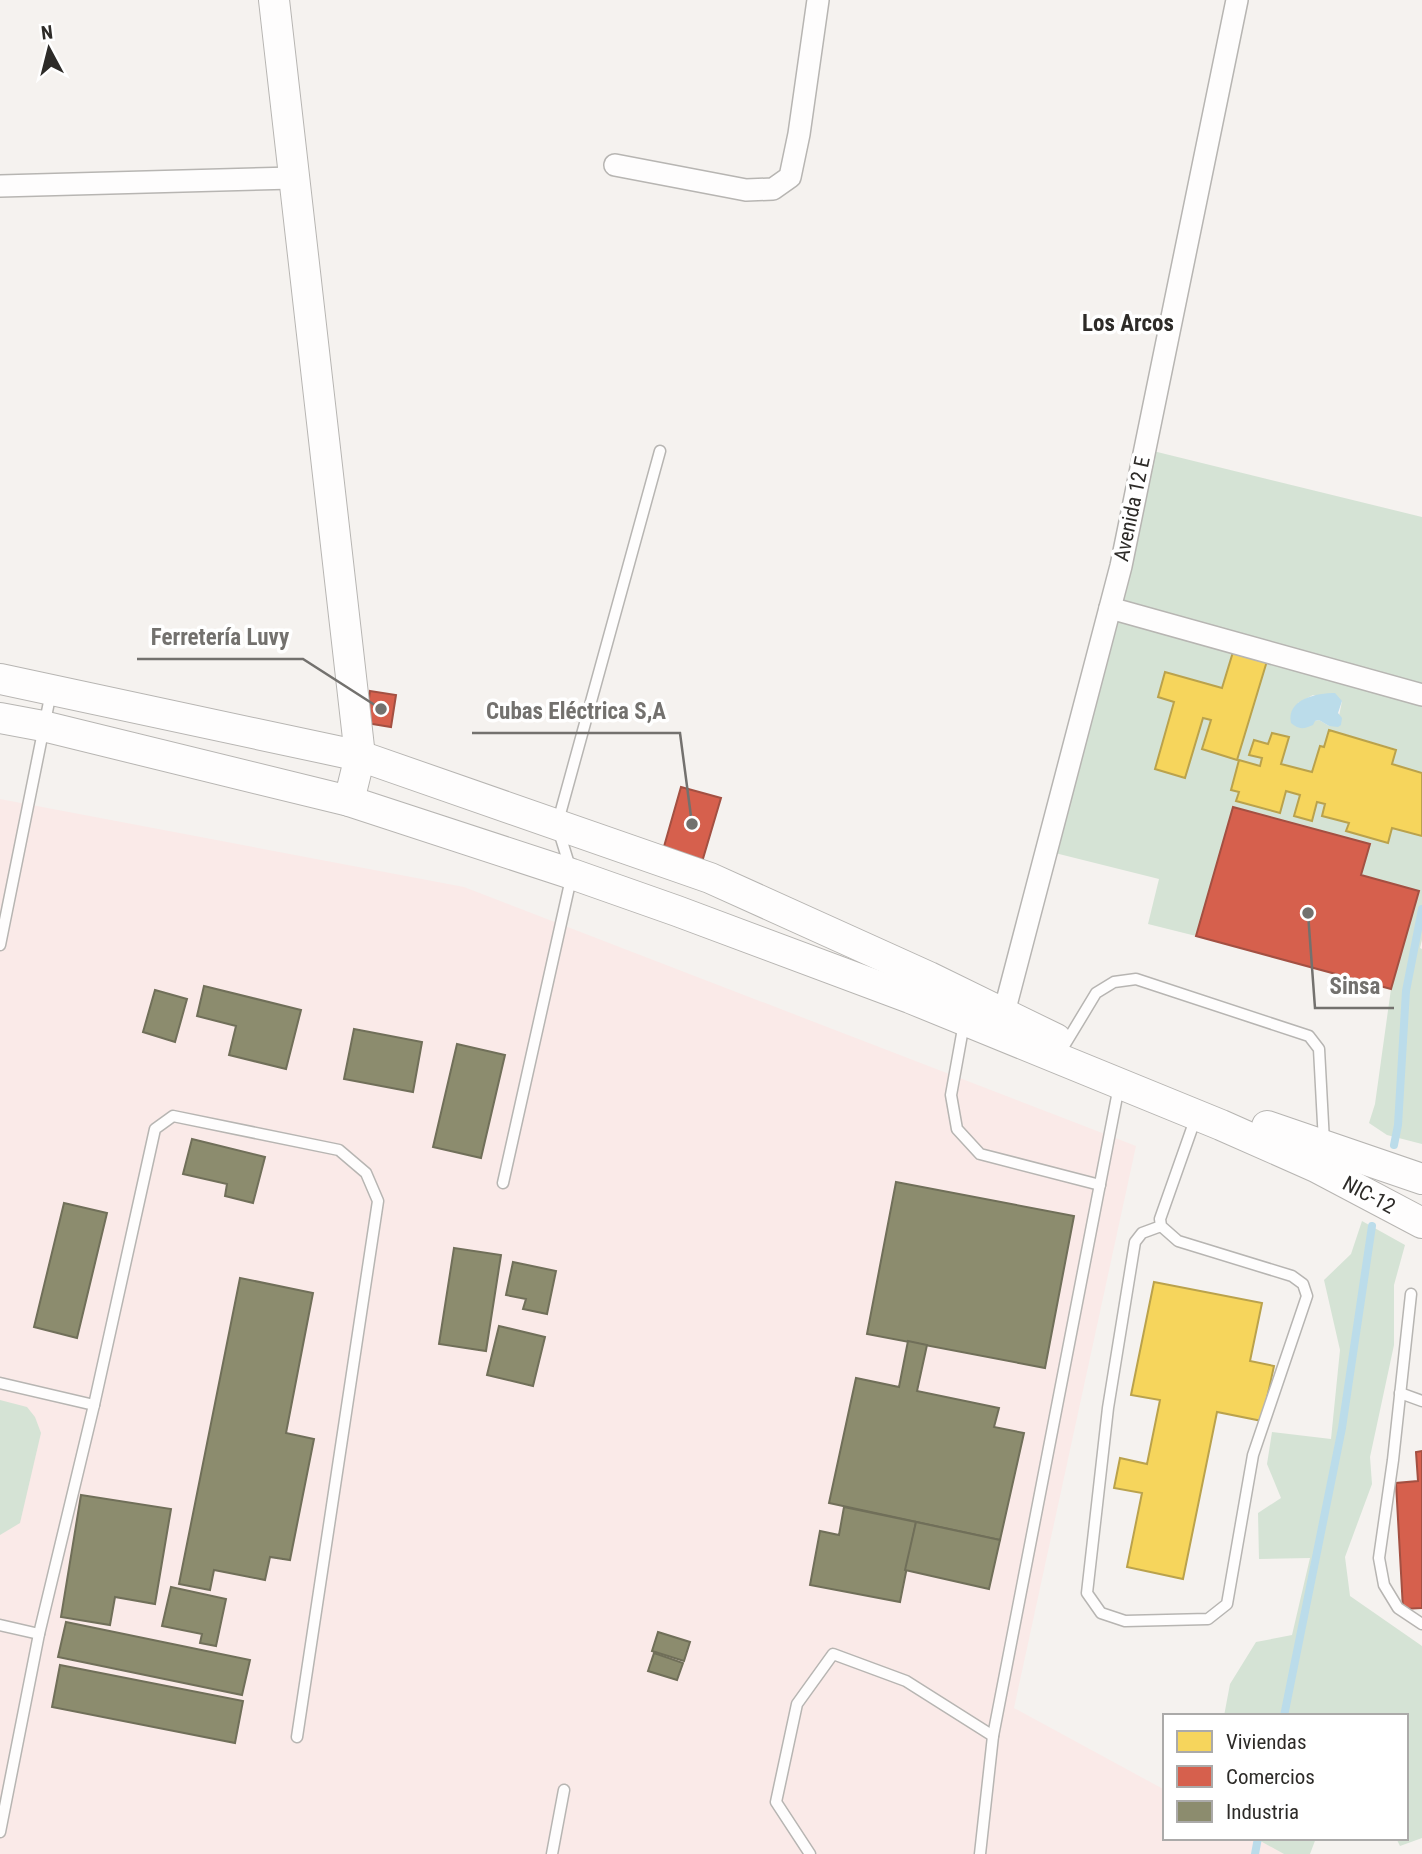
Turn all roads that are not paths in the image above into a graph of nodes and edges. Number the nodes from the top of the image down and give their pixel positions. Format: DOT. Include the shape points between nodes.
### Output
graph roads {
  1 [pos="274,0"];
  2 [pos="818,0"];
  3 [pos="1237,0"];
  4 [pos="615,165"];
  5 [pos="293,178"];
  6 [pos="0,186"];
  7 [pos="660,451"];
  8 [pos="1110,608"];
  9 [pos="0,679"];
  10 [pos="51,690"];
  11 [pos="1422,695"];
  12 [pos="0,718"];
  13 [pos="43,726"];
  14 [pos="360,756"];
  15 [pos="349,802"];
  16 [pos="557,825"];
  17 [pos="572,874"];
  18 [pos="0,945"];
  19 [pos="965,1020"];
  20 [pos="1002,1024"];
  21 [pos="1061,1051"];
  22 [pos="1121,1077"];
  23 [pos="1199,1109"];
  24 [pos="1320,1157"];
  25 [pos="1422,1179"];
  26 [pos="503,1183"];
  27 [pos="1100,1185"];
  28 [pos="1422,1223"];
  29 [pos="1161,1226"];
  30 [pos="1411,1294"];
  31 [pos="0,1383"];
  32 [pos="1400,1393"];
  33 [pos="1422,1401"];
  34 [pos="94,1405"];
  35 [pos="1422,1624"];
  36 [pos="0,1625"];
  37 [pos="39,1634"];
  38 [pos="993,1736"];
  39 [pos="296,1737"];
  40 [pos="564,1790"];
  41 [pos="0,1832"];
  42 [pos="552,1854"];
  43 [pos="810,1854"];
  44 [pos="980,1854"];
  1 -- 5 [label="street"];
  2 -- 4 [label="street" via="790,177 773,189 746,190"];
  3 -- 8 [label="street, Avenida 12 E"];
  5 -- 6 [label="street"];
  5 -- 14 [label="street"];
  7 -- 16 [label="lane"];
  8 -- 11 [label="street"];
  8 -- 20 [label="street, Avenida 12 E"];
  9 -- 10 [label="street"];
  10 -- 13 [label="lane"];
  10 -- 14 [label="street"];
  12 -- 13 [label="street"];
  13 -- 15 [label="street"];
  13 -- 18 [label="lane"];
  14 -- 15 [label="street"];
  14 -- 16 [label="street"];
  15 -- 17 [label="street"];
  16 -- 17 [label="lane"];
  16 -- 20 [label="street" via="710,878"];
  17 -- 19 [label="street"];
  17 -- 26 [label="lane"];
  19 -- 20 [label="street"];
  19 -- 27 [label="lane" via="951,1095 957,1129 980,1154"];
  20 -- 21 [label="street"];
  21 -- 22 [label="street"];
  21 -- 24 [label="lane" via="1096,993 1114,982 1136,979 1309,1036 1319,1049"];
  22 -- 23 [label="street"];
  22 -- 27 [label="lane"];
  23 -- 24 [label="street"];
  23 -- 29 [label="lane"];
  24 -- 25 [label="street, NIC-12"];
  24 -- 28 [label="street, NIC-12"];
  27 -- 38 [label="lane"];
  29 -- 29 [label="lane" via="1178,1241 1292,1276 1303,1284 1307,1296 1253,1455 1227,1604 1208,1619 1125,1621 1101,1613 1087,1593 1108,1408 1135,1242 1142,1233"];
  30 -- 32 [label="lane"];
  31 -- 34 [label="lane"];
  32 -- 33 [label="lane"];
  32 -- 35 [label="lane" via="1379,1558 1384,1585 1398,1608"];
  34 -- 37 [label="lane"];
  34 -- 39 [label="lane" via="155,1129 173,1116 339,1150 366,1173 378,1201"];
  36 -- 37 [label="lane"];
  37 -- 41 [label="lane"];
  38 -- 43 [label="lane" via="906,1681 833,1654 797,1704 776,1802"];
  38 -- 44 [label="lane"];
  40 -- 42 [label="lane"];
}
